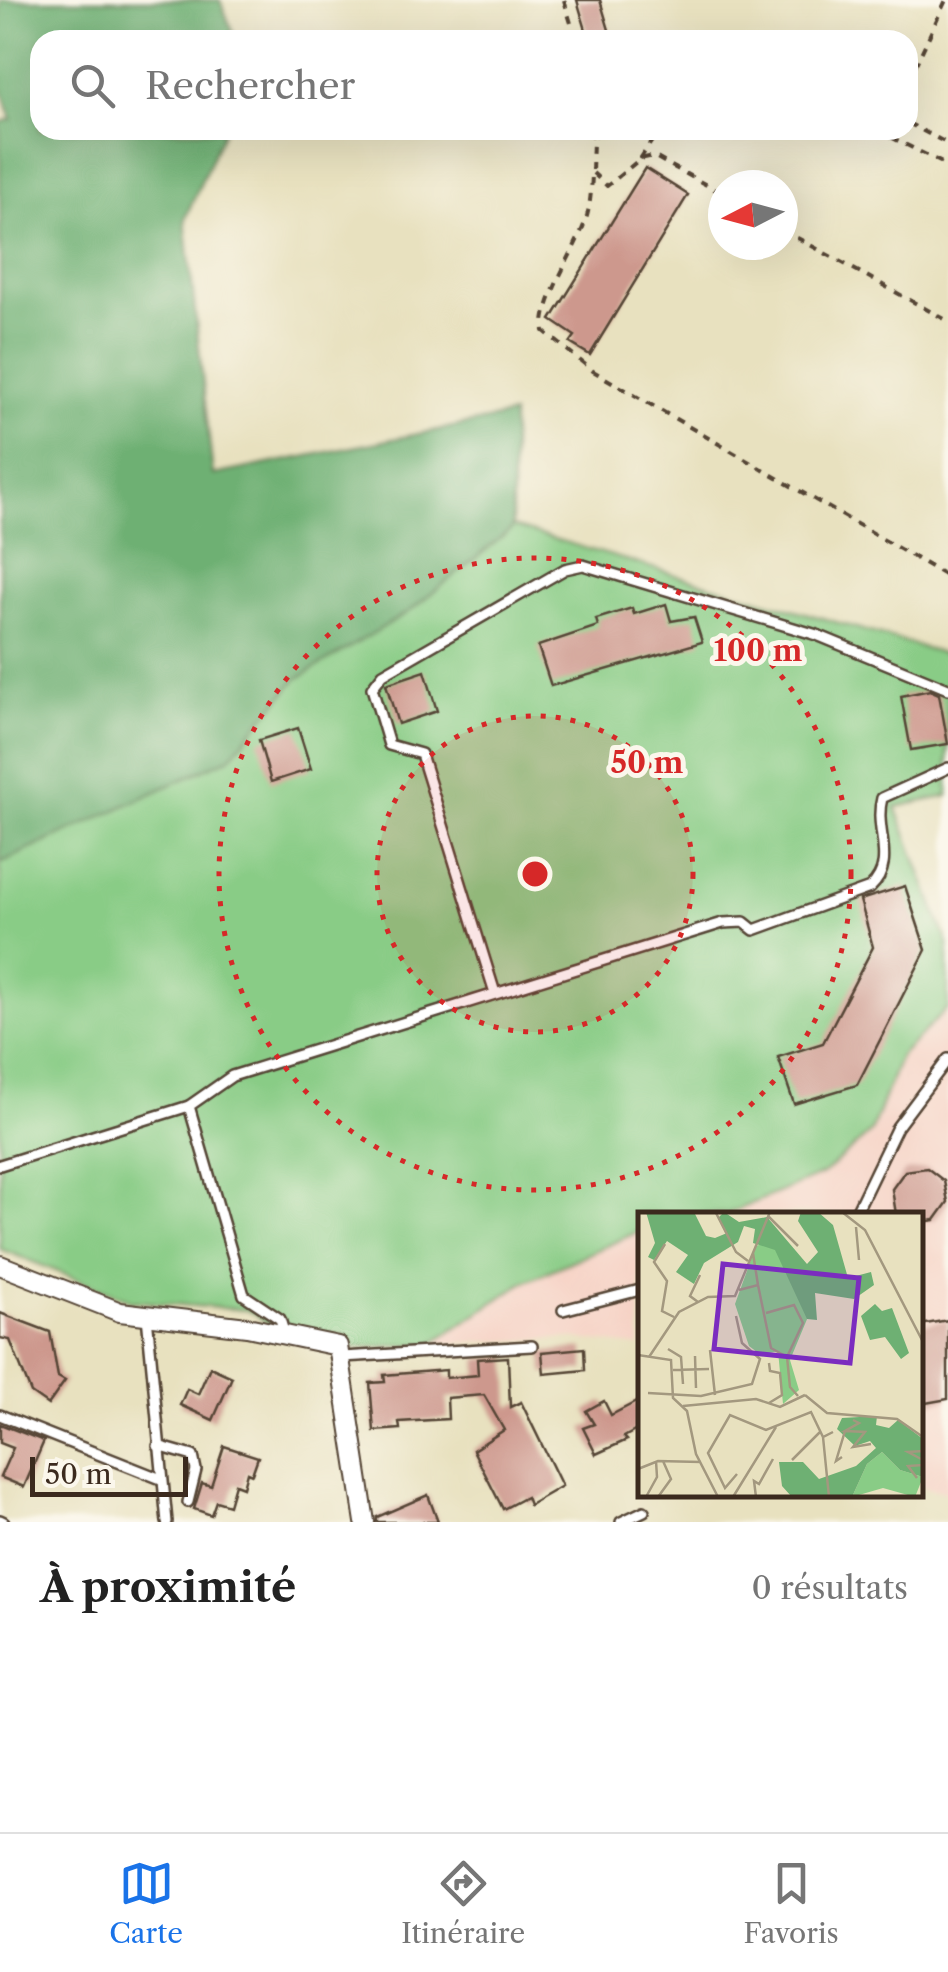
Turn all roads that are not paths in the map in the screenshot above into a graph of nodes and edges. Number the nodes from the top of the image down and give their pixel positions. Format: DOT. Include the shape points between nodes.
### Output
graph roads {
  1 [pos="948,689"];
  2 [pos="948,768"];
  3 [pos="494,993"];
  4 [pos="948,1060"];
  5 [pos="189,1106"];
  6 [pos="0,1165"];
  7 [pos="856,1212"];
  8 [pos="0,1266"];
  9 [pos="638,1291"];
  10 [pos="563,1310"];
  11 [pos="147,1316"];
  12 [pos="285,1336"];
  13 [pos="532,1346"];
  14 [pos="342,1356"];
  15 [pos="0,1415"];
  16 [pos="158,1446"];
  17 [pos="160,1480"];
  18 [pos="188,1502"];
  19 [pos="644,1511"];
  20 [pos="167,1522"];
  21 [pos="365,1522"];
  22 [pos="621,1522"];
  1 -- 3 [label="lane" via="816,635 584,564 382,674 372,688 388,744 422,754"];
  2 -- 3 [label="lane" via="882,798 886,861 883,876 870,888 754,930 744,922 723,922"];
  3 -- 5 [label="lane" via="232,1076"];
  4 -- 7 [label="lane" via="897,1127"];
  5 -- 6 [label="lane"];
  5 -- 12 [label="lane" via="244,1295 280,1319"];
  8 -- 11 [label="street"];
  9 -- 10 [label="lane"];
  11 -- 12 [label="street"];
  11 -- 16 [label="lane"];
  12 -- 14 [label="street" via="331,1342"];
  13 -- 14 [label="lane"];
  14 -- 21 [label="street"];
  15 -- 17 [label="lane"];
  16 -- 17 [label="lane"];
  16 -- 18 [label="lane" via="193,1456"];
  17 -- 20 [label="lane"];
  19 -- 22 [label="lane"];
}
